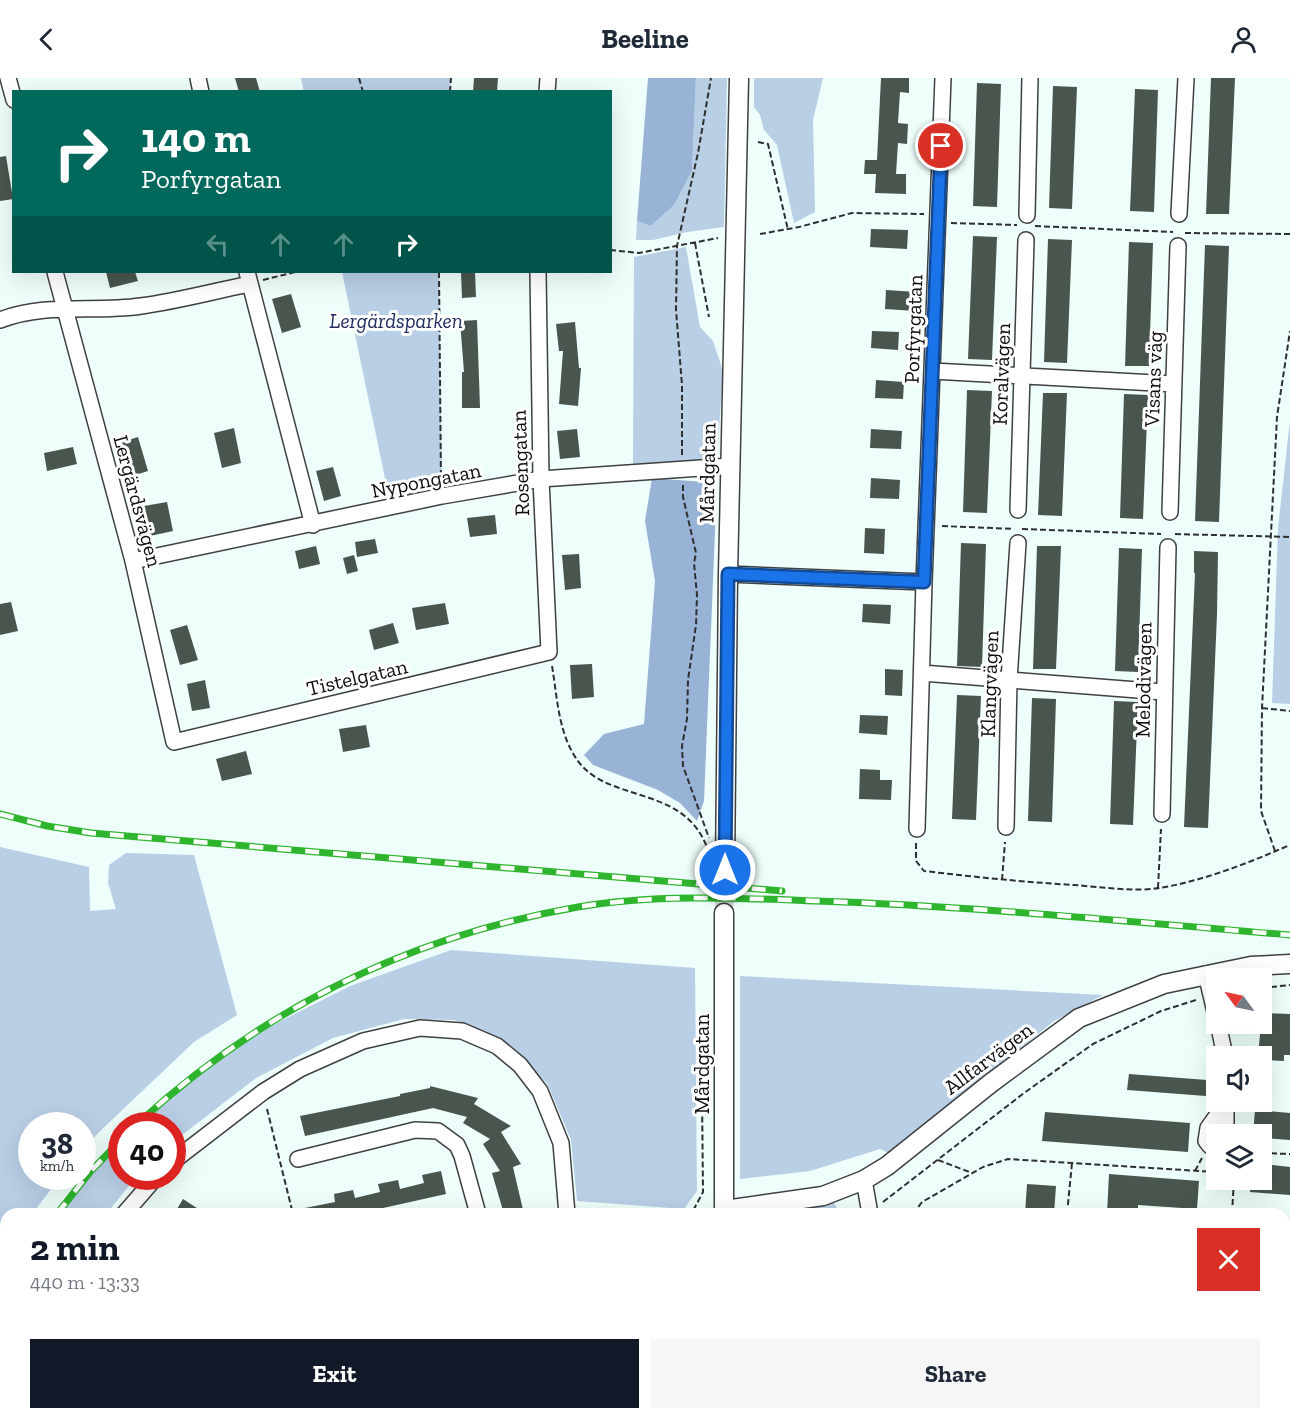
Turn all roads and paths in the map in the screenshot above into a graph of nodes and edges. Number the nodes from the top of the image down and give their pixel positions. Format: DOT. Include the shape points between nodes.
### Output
graph roads {
  1 [pos="8,78"];
  2 [pos="739,78"];
  3 [pos="943,78"];
  4 [pos="1030,78"];
  5 [pos="1186,78"];
  6 [pos="12,93"];
  7 [pos="758,142"];
  8 [pos="1179,214"];
  9 [pos="1027,215"];
  10 [pos="938,218"];
  11 [pos="788,230"];
  12 [pos="760,234"];
  13 [pos="1290,234"];
  14 [pos="718,238"];
  15 [pos="1026,240"];
  16 [pos="695,243"];
  17 [pos="1178,246"];
  18 [pos="612,250"];
  19 [pos="55,273"];
  20 [pos="287,273"];
  21 [pos="439,273"];
  22 [pos="538,273"];
  23 [pos="248,278"];
  24 [pos="64,308"];
  25 [pos="709,317"];
  26 [pos="0,320"];
  27 [pos="1290,331"];
  28 [pos="932,371"];
  29 [pos="1021,375"];
  30 [pos="1174,384"];
  31 [pos="730,466"];
  32 [pos="541,479"];
  33 [pos="441,496"];
  34 [pos="1018,510"];
  35 [pos="1170,512"];
  36 [pos="313,525"];
  37 [pos="927,526"];
  38 [pos="1290,537"];
  39 [pos="1272,538"];
  40 [pos="1018,543"];
  41 [pos="1168,547"];
  42 [pos="133,561"];
  43 [pos="728,574"];
  44 [pos="924,582"];
  45 [pos="549,652"];
  46 [pos="922,673"];
  47 [pos="1009,680"];
  48 [pos="1163,692"];
  49 [pos="1262,708"];
  50 [pos="1290,711"];
  51 [pos="174,742"];
  52 [pos="1161,814"];
  53 [pos="1006,827"];
  54 [pos="917,829"];
  55 [pos="1290,845"];
  56 [pos="1275,851"];
  57 [pos="710,854"];
  58 [pos="725,870"];
  59 [pos="1002,880"];
  60 [pos="1158,888"];
  61 [pos="723,913"];
  62 [pos="1290,964"];
  63 [pos="1240,968"];
  64 [pos="1206,974"];
  65 [pos="1290,985"];
  66 [pos="1272,987"];
  67 [pos="1206,998"];
  68 [pos="707,1024"];
  69 [pos="263,1092"];
  70 [pos="186,1151"];
  71 [pos="1272,1153"];
  72 [pos="1290,1154"];
  73 [pos="298,1159"];
  74 [pos="938,1160"];
  75 [pos="1072,1163"];
  76 [pos="1206,1171"];
  77 [pos="973,1173"];
  78 [pos="864,1180"];
  79 [pos="146,1190"];
  80 [pos="1233,1190"];
  81 [pos="133,1208"];
  82 [pos="292,1208"];
  83 [pos="476,1208"];
  84 [pos="567,1208"];
  85 [pos="695,1208"];
  86 [pos="724,1208"];
  87 [pos="749,1208"];
  88 [pos="869,1208"];
  89 [pos="876,1208"];
  90 [pos="918,1208"];
  91 [pos="1068,1208"];
  92 [pos="1232,1208"];
  1 -- 6 [label="street"];
  2 -- 31 [label="street, Mårdgatan"];
  3 -- 10 [label="street, Porfyrgatan"];
  4 -- 9 [label="street"];
  5 -- 8 [label="street"];
  7 -- 11 [label="path" via="768,144"];
  10 -- 11 [label="path" via="852,213"];
  10 -- 13 [label="path" via="1178,232"];
  10 -- 28 [label="street, Porfyrgatan"];
  11 -- 12 [label="path"];
  14 -- 16 [label="path"];
  15 -- 29 [label="street, Koralvägen"];
  16 -- 18 [label="path" via="639,253"];
  16 -- 25 [label="path"];
  17 -- 30 [label="street, Visans väg"];
  19 -- 24 [label="street, Lergärdsvägen"];
  20 -- 23 [label="path"];
  21 -- 33 [label="path"];
  22 -- 32 [label="street, Rosengatan"];
  23 -- 24 [label="street" via="140,306"];
  23 -- 36 [label="street"];
  24 -- 26 [label="street" via="20,312"];
  24 -- 42 [label="street, Lergärdsvägen"];
  27 -- 39 [label="path" via="1277,417"];
  28 -- 29 [label="street"];
  28 -- 37 [label="street, Porfyrgatan"];
  29 -- 30 [label="street"];
  29 -- 34 [label="street, Koralvägen"];
  30 -- 35 [label="street, Visans väg"];
  31 -- 32 [label="street, Nypongatan"];
  31 -- 43 [label="street, Mårdgatan"];
  32 -- 33 [label="street, Nypongatan"];
  32 -- 45 [label="street, Rosengatan"];
  33 -- 36 [label="street, Nypongatan"];
  36 -- 42 [label="street, Nypongatan"];
  37 -- 39 [label="path"];
  37 -- 44 [label="street, Porfyrgatan"];
  38 -- 39 [label="path"];
  39 -- 49 [label="path"];
  40 -- 47 [label="street, Klangvägen"];
  41 -- 48 [label="street, Melodivägen"];
  42 -- 51 [label="street, Lergärdsvägen"];
  43 -- 44 [label="street"];
  43 -- 58 [label="street, Mårdgatan"];
  44 -- 46 [label="street, Porfyrgatan"];
  45 -- 51 [label="street, Tistelgatan"];
  45 -- 57 [label="path" via="564,731 574,756 588,773 680,811 697,828"];
  46 -- 47 [label="street"];
  46 -- 54 [label="street, Porfyrgatan"];
  47 -- 48 [label="street"];
  47 -- 53 [label="street, Klangvägen"];
  48 -- 52 [label="street, Melodivägen"];
  49 -- 50 [label="path"];
  49 -- 56 [label="path" via="1261,811"];
  52 -- 60 [label="path"];
  53 -- 59 [label="path"];
  54 -- 59 [label="path" via="916,861 924,871"];
  55 -- 56 [label="path"];
  56 -- 60 [label="path" via="1211,876"];
  59 -- 60 [label="path"];
  61 -- 86 [label="street, Mårdgatan"];
  62 -- 63 [label="street, Allfarvägen"];
  64 -- 78 [label="street, Allfarvägen" via="1164,984 1080,1018"];
  65 -- 66 [label="path"];
  67 -- 74 [label="path" via="1161,1011 1093,1044"];
  68 -- 85 [label="path" via="702,1095 703,1192"];
  69 -- 70 [label="street"];
  69 -- 82 [label="path"];
  69 -- 84 [label="street" via="300,1069 363,1041 420,1028 462,1031 497,1046 520,1065 540,1091 561,1143"];
  71 -- 72 [label="path"];
  73 -- 83 [label="street" via="415,1130 438,1131 457,1145"];
  74 -- 77 [label="path"];
  74 -- 89 [label="path"];
  75 -- 76 [label="path"];
  75 -- 77 [label="path" via="1008,1159"];
  75 -- 91 [label="path"];
  77 -- 90 [label="path"];
  78 -- 87 [label="street, Allfarvägen" via="823,1196"];
  78 -- 88 [label="street"];
  79 -- 81 [label="street"];
  80 -- 92 [label="path"];
}
